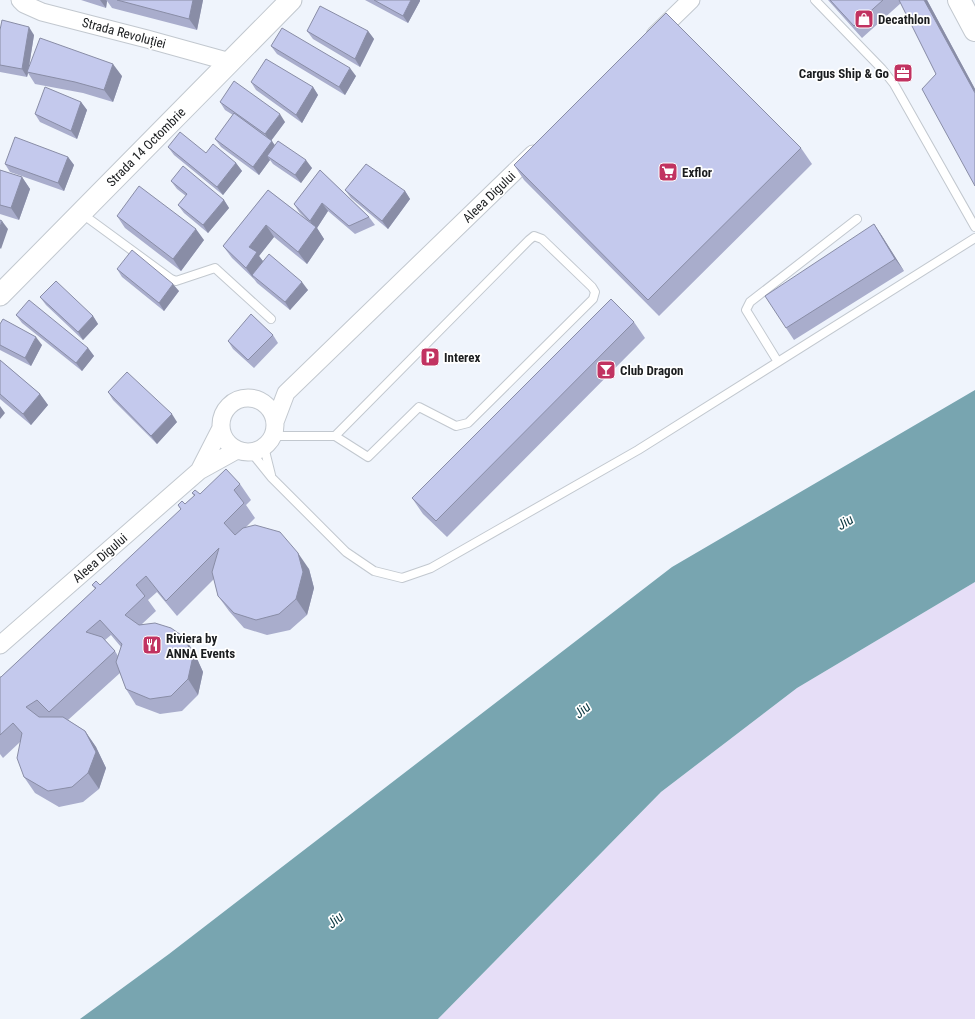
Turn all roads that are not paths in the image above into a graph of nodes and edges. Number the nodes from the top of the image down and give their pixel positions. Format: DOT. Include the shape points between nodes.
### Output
graph roads {
  1 [pos="20,0"];
  2 [pos="291,0"];
  3 [pos="691,0"];
  4 [pos="815,0"];
  5 [pos="646,44"];
  6 [pos="230,62"];
  7 [pos="546,142"];
  8 [pos="80,213"];
  9 [pos="857,219"];
  10 [pos="975,227"];
  11 [pos="975,238"];
  12 [pos="0,295"];
  13 [pos="271,319"];
  14 [pos="778,362"];
  15 [pos="286,393"];
  16 [pos="244,398"];
  17 [pos="221,428"];
  18 [pos="335,436"];
  19 [pos="260,441"];
  20 [pos="199,471"];
  21 [pos="272,478"];
  22 [pos="0,645"];
  1 -- 6 [label="street, Strada Revoluției" via="42,12"];
  2 -- 6 [label="street, Strada 14 Octombrie"];
  3 -- 5 [label="street"];
  4 -- 10 [label="lane" via="894,84"];
  6 -- 8 [label="street, Strada 14 Octombrie"];
  7 -- 15 [label="street, Aleea Digului"];
  8 -- 12 [label="street, Strada 14 Octombrie"];
  8 -- 13 [label="lane" via="176,282 215,268"];
  9 -- 14 [label="lane" via="750,302 746,310"];
  11 -- 14 [label="lane"];
  14 -- 21 [label="lane" via="631,454 431,568 402,578 374,571 346,552"];
  15 -- 16 [label="street"];
  15 -- 19 [label="street, Aleea Digului"];
  16 -- 17 [label="street" via="231,403 222,414"];
  16 -- 19 [label="street" via="258,400 270,409"];
  17 -- 19 [label="street" via="226,441"];
  17 -- 20 [label="street, Aleea Digului"];
  18 -- 18 [label="lane" via="368,457 419,406 456,426 468,423 593,299 592,287 542,239 534,236"];
  18 -- 19 [label="lane"];
  19 -- 20 [label="street, Aleea Digului"];
  19 -- 21 [label="lane"];
  19 -- 21 [label="lane"];
  20 -- 22 [label="street, Aleea Digului"];
}
